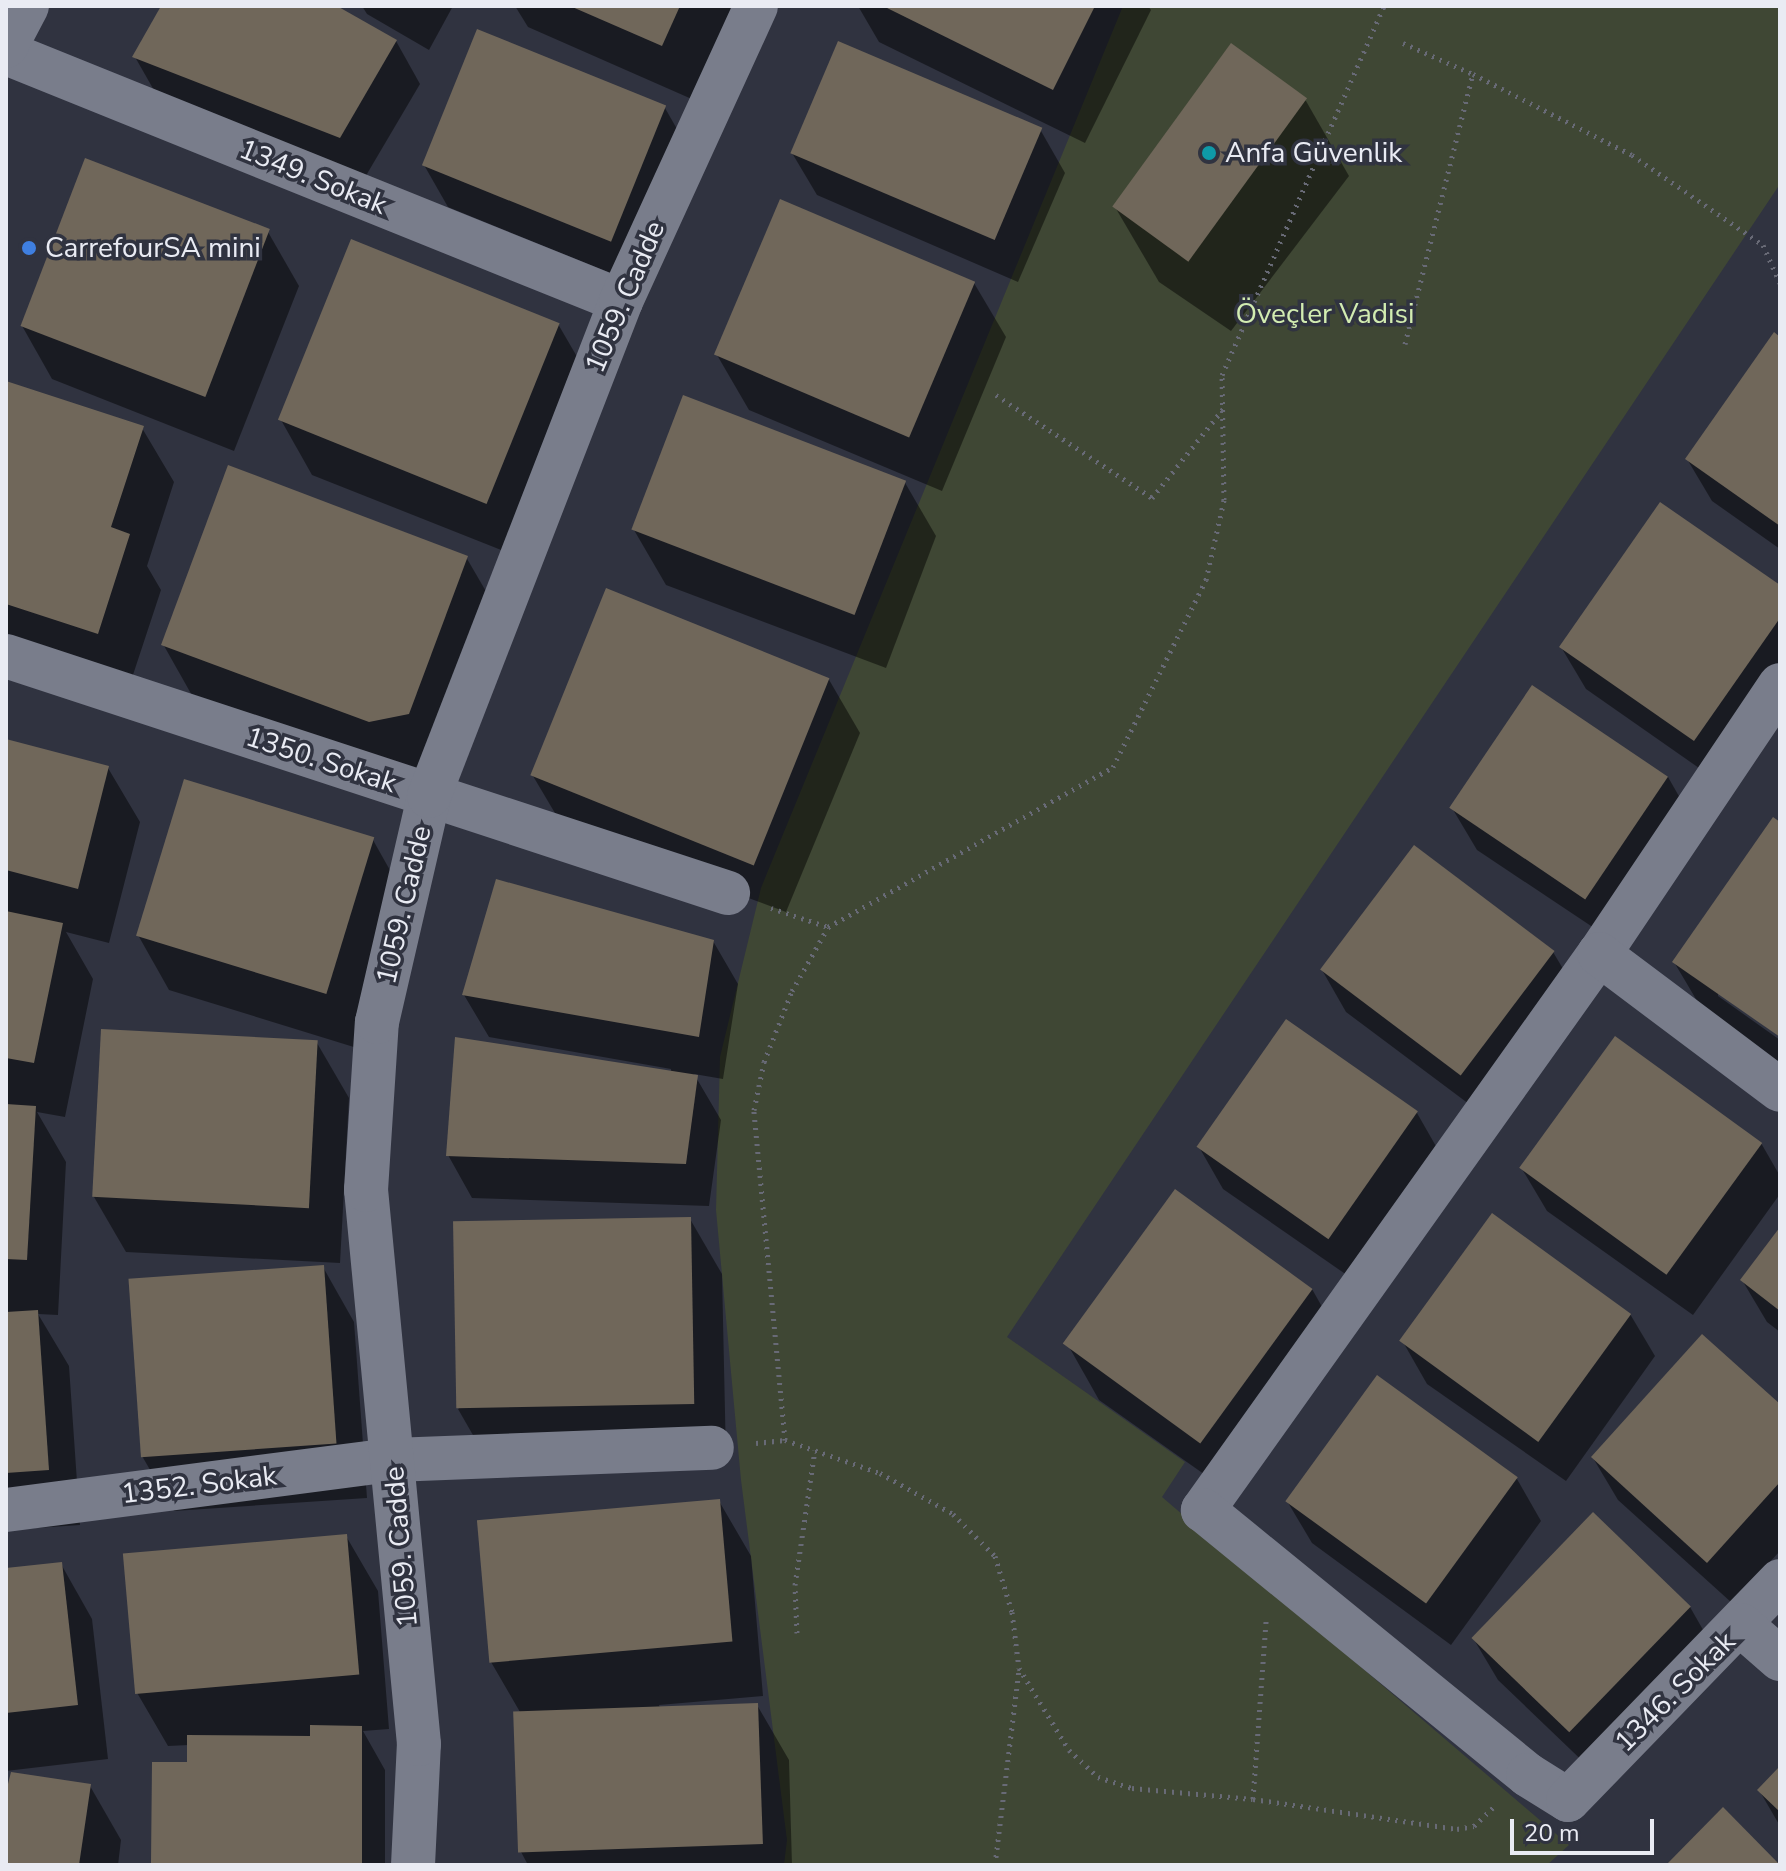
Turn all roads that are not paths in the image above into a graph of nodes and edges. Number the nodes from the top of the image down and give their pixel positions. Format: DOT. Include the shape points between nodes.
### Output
graph roads {
  1 [pos="27,6"];
  2 [pos="756,6"];
  3 [pos="6,46"];
  4 [pos="6,53"];
  5 [pos="621,301"];
  6 [pos="6,656"];
  7 [pos="1780,685"];
  8 [pos="429,796"];
  9 [pos="728,893"];
  10 [pos="1599,954"];
  11 [pos="1780,1090"];
  12 [pos="712,1448"];
  13 [pos="393,1460"];
  14 [pos="6,1510"];
  15 [pos="1780,1581"];
  16 [pos="1741,1625"];
  17 [pos="1780,1659"];
  18 [pos="413,1865"];
  1 -- 3 [label="street"];
  2 -- 5 [label="street, 1059. Cadde"];
  4 -- 5 [label="street, 1349. Sokak"];
  5 -- 8 [label="street, 1059. Cadde"];
  6 -- 8 [label="street, 1350. Sokak"];
  7 -- 10 [label="street"];
  8 -- 9 [label="street, 1350. Sokak"];
  8 -- 13 [label="street, 1059. Cadde" via="377,1022 366,1190"];
  10 -- 11 [label="street"];
  10 -- 16 [label="street, 1346. Sokak" via="1203,1510 1528,1775 1568,1800"];
  12 -- 13 [label="street, 1352. Sokak"];
  13 -- 14 [label="street, 1352. Sokak"];
  13 -- 18 [label="street, 1059. Cadde" via="419,1744"];
  15 -- 16 [label="street, 1346. Sokak"];
  16 -- 17 [label="street"];
}
